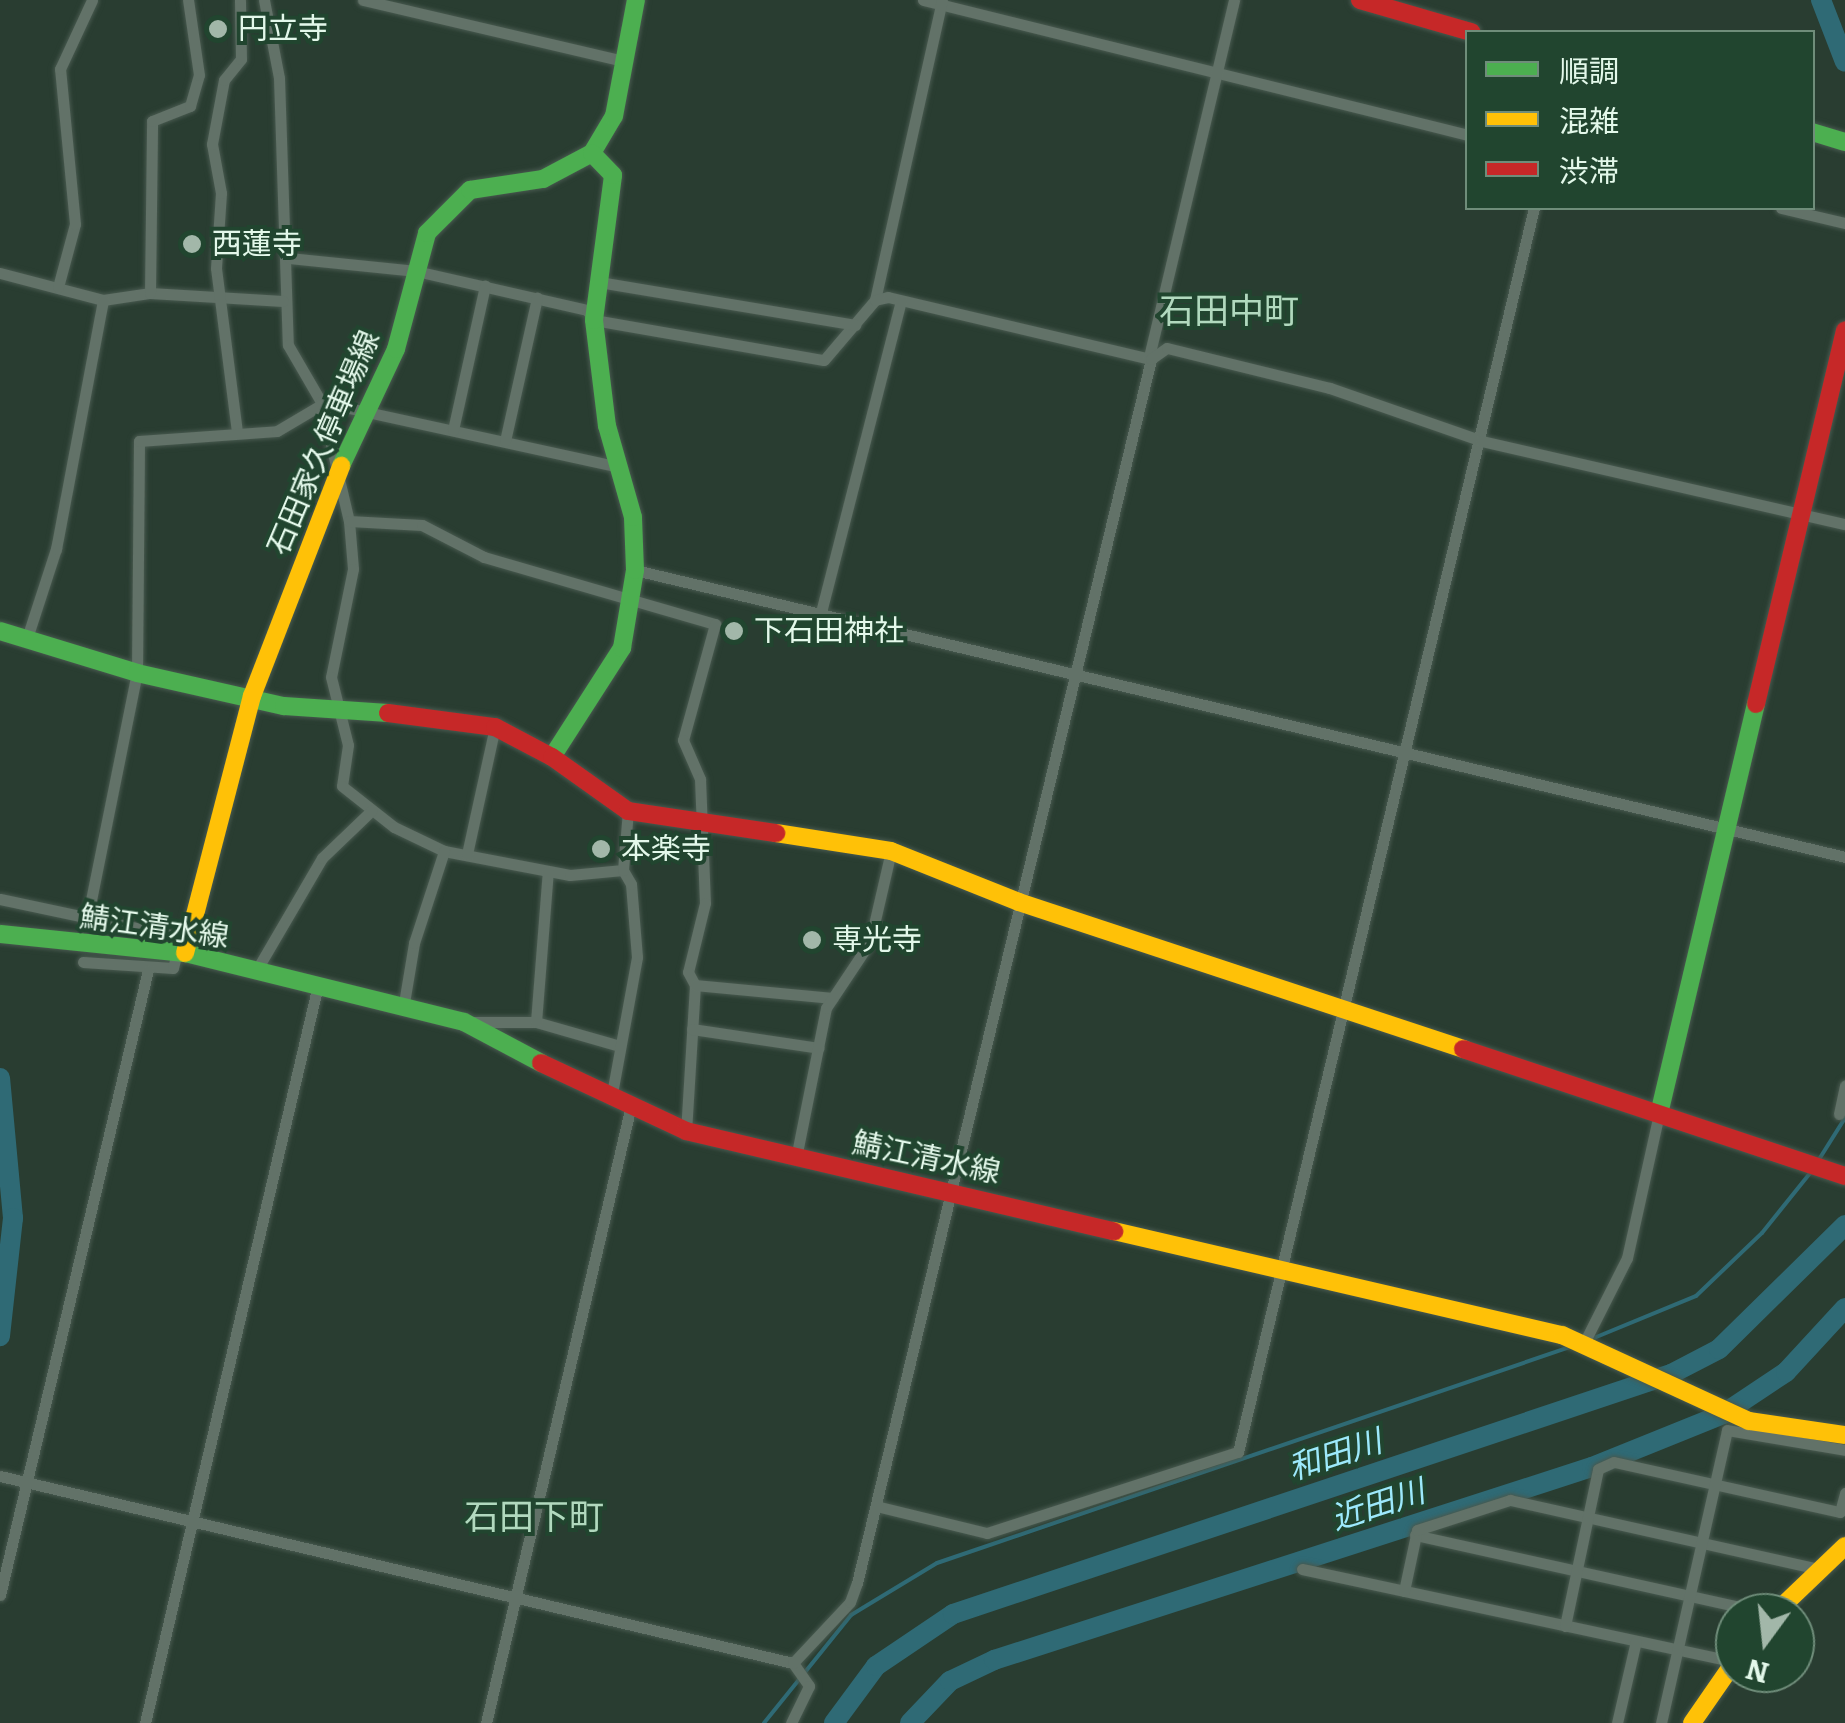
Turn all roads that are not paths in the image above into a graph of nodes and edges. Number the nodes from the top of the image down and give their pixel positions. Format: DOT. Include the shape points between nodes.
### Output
graph roads {
  1 [pos="92,0"];
  2 [pos="188,0"];
  3 [pos="240,0"];
  4 [pos="264,0"];
  5 [pos="363,0"];
  6 [pos="636,0"];
  7 [pos="923,0"];
  8 [pos="1234,0"];
  9 [pos="1360,0"];
  10 [pos="941,2"];
  11 [pos="1465,31"];
  12 [pos="624,62"];
  13 [pos="1212,74"];
  14 [pos="1465,133"];
  15 [pos="1815,133"];
  16 [pos="1845,142"];
  17 [pos="592,153"];
  18 [pos="1534,210"];
  19 [pos="1790,210"];
  20 [pos="1845,223"];
  21 [pos="288,258"];
  22 [pos="416,271"];
  23 [pos="0,273"];
  24 [pos="598,282"];
  25 [pos="485,286"];
  26 [pos="58,287"];
  27 [pos="150,293"];
  28 [pos="537,298"];
  29 [pos="221,299"];
  30 [pos="103,300"];
  31 [pos="283,300"];
  32 [pos="875,300"];
  33 [pos="901,301"];
  34 [pos="594,320"];
  35 [pos="855,325"];
  36 [pos="1845,330"];
  37 [pos="1150,358"];
  38 [pos="321,403"];
  39 [pos="370,410"];
  40 [pos="453,430"];
  41 [pos="236,432"];
  42 [pos="505,441"];
  43 [pos="1482,441"];
  44 [pos="620,467"];
  45 [pos="336,472"];
  46 [pos="1802,515"];
  47 [pos="348,521"];
  48 [pos="1845,524"];
  49 [pos="635,570"];
  50 [pos="631,597"];
  51 [pos="820,616"];
  52 [pos="0,630"];
  53 [pos="27,638"];
  54 [pos="137,674"];
  55 [pos="1071,678"];
  56 [pos="252,696"];
  57 [pos="337,708"];
  58 [pos="496,727"];
  59 [pos="1402,753"];
  60 [pos="552,757"];
  61 [pos="372,810"];
  62 [pos="628,811"];
  63 [pos="702,824"];
  64 [pos="1725,827"];
  65 [pos="444,851"];
  66 [pos="891,852"];
  67 [pos="467,854"];
  68 [pos="1845,857"];
  69 [pos="548,870"];
  70 [pos="622,870"];
  71 [pos="0,899"];
  72 [pos="1019,902"];
  73 [pos="87,920"];
  74 [pos="0,934"];
  75 [pos="183,948"];
  76 [pos="83,962"];
  77 [pos="148,970"];
  78 [pos="256,971"];
  79 [pos="318,985"];
  80 [pos="694,986"];
  81 [pos="832,998"];
  82 [pos="402,1009"];
  83 [pos="1344,1010"];
  84 [pos="464,1022"];
  85 [pos="536,1022"];
  86 [pos="692,1029"];
  87 [pos="616,1045"];
  88 [pos="819,1048"];
  89 [pos="1845,1086"];
  90 [pos="611,1099"];
  91 [pos="630,1110"];
  92 [pos="1659,1114"];
  93 [pos="1839,1114"];
  94 [pos="686,1131"];
  95 [pos="796,1158"];
  96 [pos="1845,1176"];
  97 [pos="951,1190"];
  98 [pos="1281,1270"];
  99 [pos="1584,1343"];
  100 [pos="1845,1434"];
  101 [pos="1845,1450"];
  102 [pos="0,1476"];
  103 [pos="28,1483"];
  104 [pos="1715,1484"];
  105 [pos="1845,1493"];
  106 [pos="876,1506"];
  107 [pos="1588,1517"];
  108 [pos="194,1522"];
  109 [pos="1416,1535"];
  110 [pos="1702,1543"];
  111 [pos="1845,1546"];
  112 [pos="1302,1569"];
  113 [pos="1819,1569"];
  114 [pos="1576,1571"];
  115 [pos="1404,1591"];
  116 [pos="1795,1593"];
  117 [pos="0,1595"];
  118 [pos="1690,1596"];
  119 [pos="514,1599"];
  120 [pos="1715,1602"];
  121 [pos="1564,1626"];
  122 [pos="1636,1641"];
  123 [pos="1678,1650"];
  124 [pos="1715,1657"];
  125 [pos="794,1662"];
  126 [pos="1715,1689"];
  127 [pos="146,1723"];
  128 [pos="486,1723"];
  129 [pos="791,1723"];
  130 [pos="1618,1723"];
  131 [pos="1661,1723"];
  132 [pos="1692,1723"];
  1 -- 26 [label="street" via="60,69 75,224"];
  2 -- 27 [label="street" via="199,74 190,106 152,121"];
  3 -- 29 [label="street" via="240,59 224,80 212,144 221,193"];
  4 -- 21 [label="street" via="280,78 278,148"];
  5 -- 12 [label="street"];
  6 -- 12 [label="main road"];
  7 -- 10 [label="street"];
  8 -- 13 [label="street"];
  9 -- 11 [label="main road"];
  10 -- 13 [label="street"];
  10 -- 32 [label="street"];
  12 -- 17 [label="main road" via="614,116"];
  13 -- 14 [label="street"];
  13 -- 37 [label="street"];
  15 -- 16 [label="main road"];
  17 -- 22 [label="main road, 石田家久停車場線" via="543,179 463,194 431,225"];
  17 -- 24 [label="main road" via="612,174 614,190"];
  18 -- 43 [label="street"];
  19 -- 20 [label="street"];
  21 -- 22 [label="street"];
  21 -- 31 [label="street"];
  22 -- 25 [label="street"];
  22 -- 39 [label="main road, 石田家久停車場線" via="396,350"];
  23 -- 26 [label="street"];
  24 -- 34 [label="main road"];
  24 -- 35 [label="street"];
  25 -- 28 [label="street"];
  25 -- 40 [label="street"];
  26 -- 30 [label="street"];
  27 -- 29 [label="street"];
  27 -- 30 [label="street"];
  28 -- 34 [label="street" via="587,310"];
  28 -- 42 [label="street"];
  29 -- 31 [label="street"];
  29 -- 41 [label="street"];
  30 -- 53 [label="street" via="56,549"];
  31 -- 38 [label="street" via="292,358"];
  32 -- 33 [label="street"];
  32 -- 35 [label="street"];
  33 -- 37 [label="street"];
  33 -- 51 [label="street"];
  34 -- 35 [label="street" via="824,360"];
  34 -- 44 [label="main road" via="607,426"];
  36 -- 46 [label="main road"];
  37 -- 43 [label="street" via="1167,348 1330,388"];
  37 -- 55 [label="street"];
  38 -- 39 [label="street"];
  38 -- 41 [label="street" via="277,431"];
  38 -- 45 [label="street"];
  39 -- 40 [label="street"];
  39 -- 45 [label="main road, 石田家久停車場線"];
  40 -- 42 [label="street"];
  41 -- 54 [label="street" via="139,441"];
  42 -- 44 [label="street"];
  43 -- 46 [label="street"];
  43 -- 59 [label="street"];
  44 -- 49 [label="main road" via="634,516"];
  45 -- 47 [label="street"];
  45 -- 56 [label="main road, 石田家久停車場線"];
  46 -- 48 [label="street"];
  46 -- 64 [label="main road"];
  47 -- 50 [label="street" via="422,525 484,557"];
  47 -- 57 [label="street" via="352,569 331,677"];
  49 -- 50 [label="main road"];
  49 -- 51 [label="street"];
  50 -- 60 [label="main road" via="611,672"];
  50 -- 63 [label="street" via="715,624 683,740 700,780"];
  51 -- 55 [label="street"];
  52 -- 53 [label="main road"];
  53 -- 54 [label="main road"];
  54 -- 56 [label="main road"];
  54 -- 73 [label="street"];
  55 -- 59 [label="street"];
  55 -- 72 [label="street"];
  56 -- 57 [label="main road" via="284,706"];
  56 -- 75 [label="main road, 石田家久停車場線"];
  57 -- 58 [label="main road" via="456,717"];
  57 -- 61 [label="street" via="348,745 342,786"];
  58 -- 60 [label="main road"];
  58 -- 67 [label="street"];
  59 -- 64 [label="street"];
  59 -- 83 [label="street"];
  60 -- 62 [label="main road"];
  61 -- 65 [label="street"];
  61 -- 78 [label="street" via="322,858"];
  62 -- 63 [label="main road"];
  62 -- 70 [label="street"];
  63 -- 66 [label="main road"];
  63 -- 80 [label="street" via="706,903 688,972"];
  64 -- 68 [label="street"];
  64 -- 92 [label="main road"];
  65 -- 67 [label="street"];
  65 -- 82 [label="street" via="414,942"];
  66 -- 72 [label="main road"];
  66 -- 81 [label="street" via="870,942"];
  67 -- 69 [label="street"];
  69 -- 70 [label="street"];
  69 -- 85 [label="street"];
  70 -- 87 [label="street" via="632,884 637,957"];
  71 -- 73 [label="street"];
  72 -- 83 [label="main road"];
  72 -- 97 [label="street"];
  73 -- 75 [label="street"];
  74 -- 75 [label="main road, 鯖江清水線"];
  75 -- 77 [label="street" via="173,968"];
  75 -- 78 [label="main road, 鯖江清水線"];
  76 -- 77 [label="street"];
  77 -- 103 [label="street"];
  78 -- 79 [label="main road, 鯖江清水線"];
  79 -- 82 [label="main road, 鯖江清水線"];
  79 -- 108 [label="street"];
  80 -- 81 [label="street"];
  80 -- 86 [label="street"];
  81 -- 88 [label="street"];
  82 -- 84 [label="main road, 鯖江清水線"];
  83 -- 92 [label="main road"];
  83 -- 98 [label="street"];
  84 -- 85 [label="street"];
  84 -- 90 [label="main road, 鯖江清水線"];
  85 -- 87 [label="street"];
  86 -- 88 [label="street"];
  86 -- 94 [label="street"];
  87 -- 90 [label="street"];
  88 -- 95 [label="street"];
  89 -- 93 [label="street"];
  90 -- 91 [label="main road, 鯖江清水線"];
  91 -- 94 [label="main road, 鯖江清水線"];
  91 -- 119 [label="street"];
  92 -- 96 [label="main road"];
  92 -- 99 [label="street" via="1627,1258"];
  94 -- 95 [label="main road, 鯖江清水線"];
  95 -- 97 [label="main road, 鯖江清水線"];
  97 -- 98 [label="main road, 鯖江清水線"];
  97 -- 106 [label="street"];
  98 -- 99 [label="main road, 鯖江清水線"];
  98 -- 106 [label="street" via="1238,1452 987,1533"];
  99 -- 100 [label="main road, 鯖江清水線" via="1749,1421"];
  101 -- 104 [label="street" via="1727,1430"];
  102 -- 103 [label="street"];
  103 -- 108 [label="street"];
  103 -- 117 [label="street"];
  104 -- 105 [label="street" via="1840,1512"];
  104 -- 107 [label="street" via="1614,1462 1598,1468"];
  104 -- 110 [label="street"];
  106 -- 125 [label="street" via="850,1602"];
  107 -- 109 [label="street" via="1510,1500"];
  107 -- 110 [label="street"];
  107 -- 114 [label="street"];
  108 -- 119 [label="street"];
  108 -- 127 [label="street"];
  109 -- 114 [label="street"];
  109 -- 115 [label="street"];
  110 -- 113 [label="street"];
  110 -- 118 [label="street"];
  111 -- 113 [label="main road"];
  112 -- 115 [label="street"];
  113 -- 116 [label="main road"];
  114 -- 118 [label="street"];
  114 -- 121 [label="street"];
  115 -- 121 [label="street"];
  118 -- 120 [label="street"];
  118 -- 123 [label="street"];
  119 -- 125 [label="street"];
  119 -- 128 [label="street"];
  121 -- 122 [label="street"];
  122 -- 123 [label="street"];
  122 -- 130 [label="street"];
  123 -- 124 [label="street"];
  123 -- 131 [label="street"];
  125 -- 129 [label="street" via="809,1686"];
  126 -- 132 [label="main road"];
}
